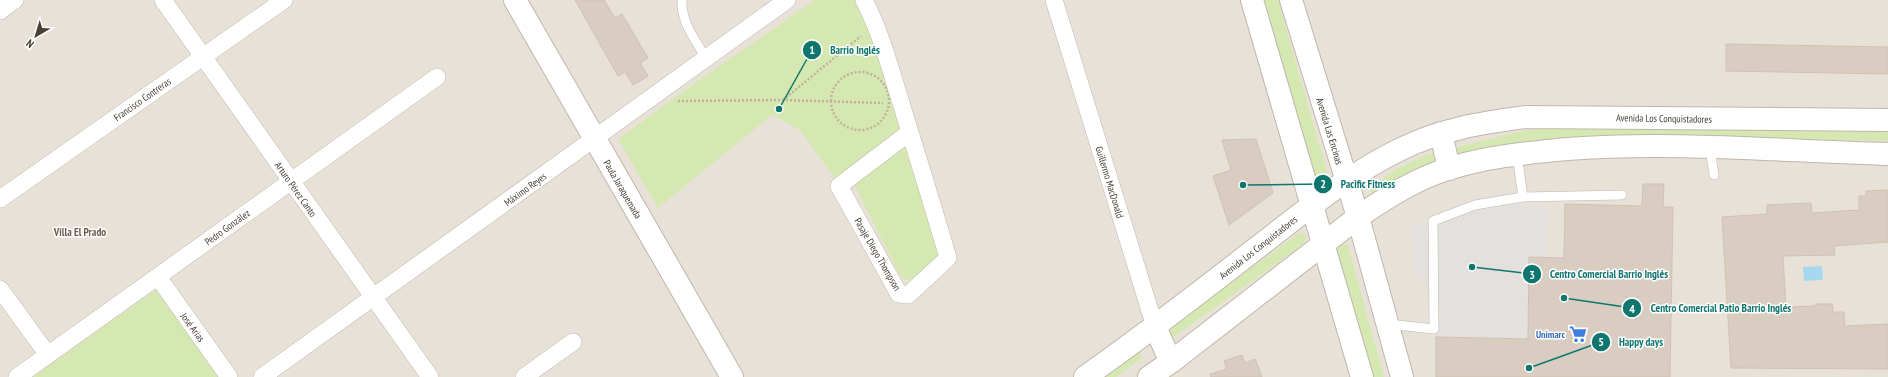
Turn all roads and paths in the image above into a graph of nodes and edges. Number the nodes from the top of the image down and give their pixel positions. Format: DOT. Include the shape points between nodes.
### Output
graph roads {
  1 [pos="15,0"];
  2 [pos="163,0"];
  3 [pos="284,0"];
  4 [pos="515,0"];
  5 [pos="682,0"];
  6 [pos="787,0"];
  7 [pos="864,0"];
  8 [pos="1054,0"];
  9 [pos="1252,0"];
  10 [pos="1291,0"];
  11 [pos="0,11"];
  12 [pos="876,23"];
  13 [pos="203,57"];
  14 [pos="706,58"];
  15 [pos="437,78"];
  16 [pos="782,100"];
  17 [pos="670,101"];
  18 [pos="830,101"];
  19 [pos="895,104"];
  20 [pos="1888,120"];
  21 [pos="910,132"];
  22 [pos="1441,133"];
  23 [pos="594,138"];
  24 [pos="1710,148"];
  25 [pos="1517,153"];
  26 [pos="1888,154"];
  27 [pos="1449,169"];
  28 [pos="1714,176"];
  29 [pos="291,181"];
  30 [pos="1346,181"];
  31 [pos="1622,195"];
  32 [pos="1522,197"];
  33 [pos="0,199"];
  34 [pos="1311,206"];
  35 [pos="1358,217"];
  36 [pos="1322,243"];
  37 [pos="158,277"];
  38 [pos="0,289"];
  39 [pos="374,297"];
  40 [pos="1387,324"];
  41 [pos="1155,327"];
  42 [pos="573,342"];
  43 [pos="48,355"];
  44 [pos="1171,362"];
  45 [pos="17,377"];
  46 [pos="229,377"];
  47 [pos="262,377"];
  48 [pos="430,377"];
  49 [pos="524,377"];
  50 [pos="732,377"];
  51 [pos="1085,377"];
  52 [pos="1149,377"];
  53 [pos="1362,377"];
  54 [pos="1402,377"];
  1 -- 11 [label="street"];
  2 -- 13 [label="street, Arturo Pérez Canto"];
  3 -- 13 [label="street, Francisco Contreras"];
  4 -- 23 [label="street, Paula Jaraquemada"];
  5 -- 14 [label="lane" via="686,23"];
  6 -- 14 [label="street, Máximo Reyes"];
  7 -- 12 [label="street, Pasaje Diego Thompson"];
  8 -- 41 [label="street, Guillermo MacDonald"];
  9 -- 34 [label="street"];
  10 -- 30 [label="street, Avenida Las Encinas"];
  12 -- 16 [label="path"];
  12 -- 19 [label="street, Pasaje Diego Thompson"];
  13 -- 29 [label="street, Arturo Pérez Canto"];
  13 -- 33 [label="street, Francisco Contreras"];
  14 -- 23 [label="street, Máximo Reyes"];
  15 -- 29 [label="street, Pedro González"];
  16 -- 17 [label="path"];
  16 -- 18 [label="path"];
  18 -- 19 [label="path"];
  18 -- 19 [label="path" via="836,118 850,129 858,130 867,130 882,120"];
  18 -- 19 [label="path" via="831,93 840,79 857,72 874,75 881,81"];
  19 -- 21 [label="street, Pasaje Diego Thompson"];
  20 -- 22 [label="street, Avenida Los Conquistadores" via="1526,116 1473,124"];
  21 -- 21 [label="street, Pasaje Diego Thompson" via="948,258 908,295 899,294 839,186"];
  22 -- 27 [label="street"];
  22 -- 30 [label="street, Avenida Los Conquistadores" via="1402,149"];
  23 -- 39 [label="street, Máximo Reyes"];
  23 -- 50 [label="street, Paula Jaraquemada"];
  24 -- 25 [label="street" via="1613,146"];
  24 -- 26 [label="street"];
  24 -- 28 [label="lane"];
  25 -- 27 [label="street"];
  25 -- 32 [label="lane"];
  27 -- 35 [label="street" via="1387,197"];
  29 -- 37 [label="street, Pedro González"];
  29 -- 39 [label="street, Arturo Pérez Canto"];
  30 -- 34 [label="street, Avenida Los Conquistadores"];
  30 -- 35 [label="street, Avenida Las Encinas"];
  31 -- 32 [label="lane"];
  32 -- 40 [label="lane" via="1475,205 1433,221 1434,329"];
  34 -- 36 [label="street"];
  34 -- 41 [label="street, Avenida Los Conquistadores"];
  35 -- 36 [label="street"];
  35 -- 40 [label="street, Avenida Las Encinas"];
  36 -- 44 [label="street"];
  36 -- 53 [label="street"];
  37 -- 43 [label="street, Pedro González"];
  37 -- 46 [label="street, José Arias"];
  38 -- 43 [label="street"];
  39 -- 47 [label="street, Máximo Reyes"];
  39 -- 48 [label="street, Arturo Pérez Canto"];
  40 -- 54 [label="street, Avenida Las Encinas"];
  41 -- 44 [label="street, Guillermo MacDonald"];
  41 -- 51 [label="street, Avenida Los Conquistadores"];
  42 -- 49 [label="street"];
  43 -- 45 [label="street, Pedro González"];
  44 -- 52 [label="street"];
}
